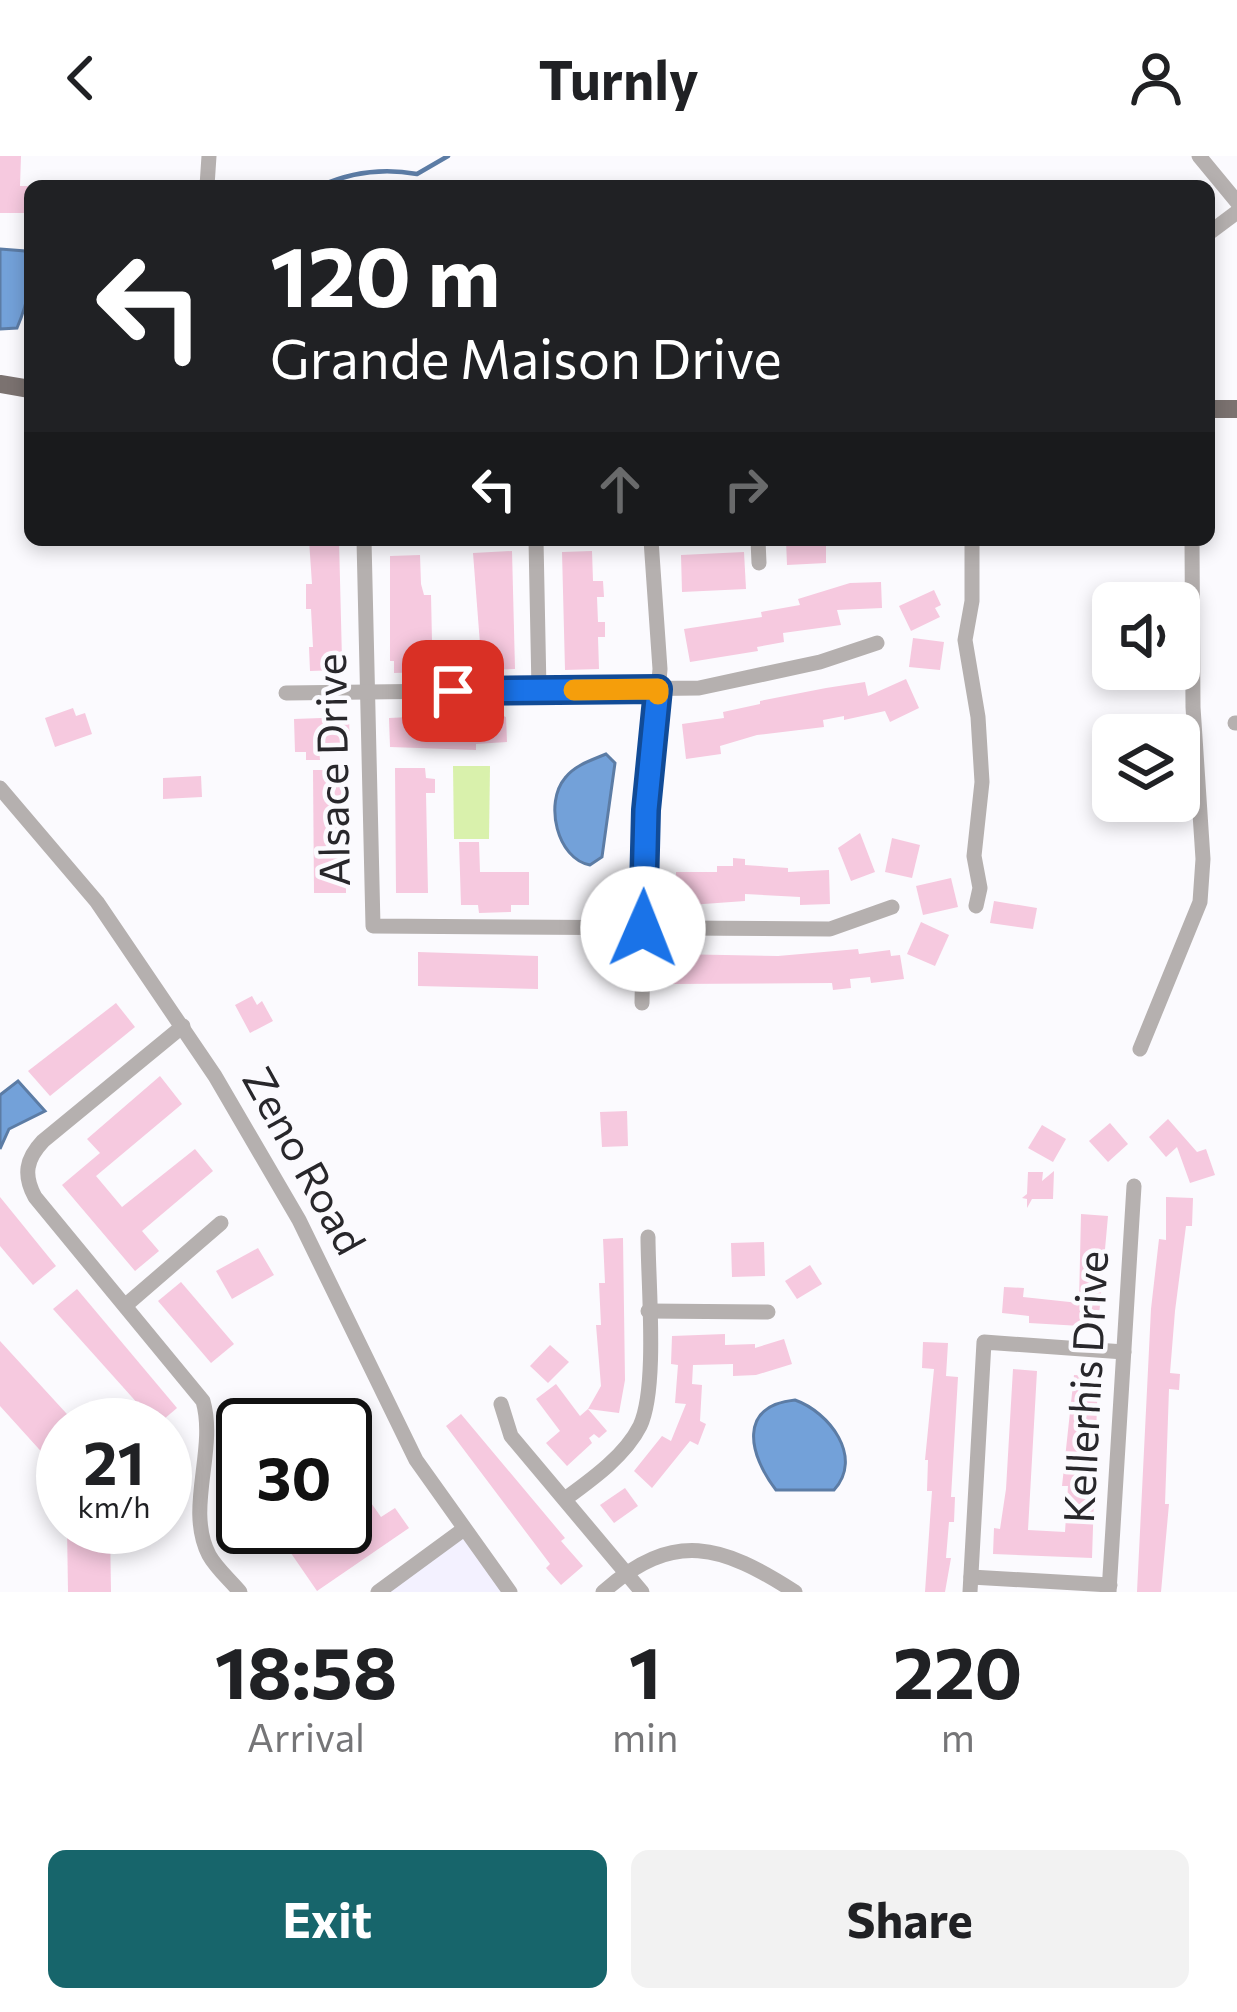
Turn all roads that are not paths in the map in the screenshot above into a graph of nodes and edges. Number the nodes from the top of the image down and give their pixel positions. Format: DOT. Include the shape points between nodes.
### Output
graph roads {
  1 [pos="1199,156"];
  2 [pos="1237,202"];
  3 [pos="364,546"];
  4 [pos="536,546"];
  5 [pos="652,546"];
  6 [pos="758,546"];
  7 [pos="972,546"];
  8 [pos="1192,546"];
  9 [pos="759,563"];
  10 [pos="877,644"];
  11 [pos="658,689"];
  12 [pos="539,690"];
  13 [pos="367,692"];
  14 [pos="286,693"];
  15 [pos="0,788"];
  16 [pos="976,906"];
  17 [pos="892,907"];
  18 [pos="643,929"];
  19 [pos="642,1004"];
  20 [pos="183,1026"];
  21 [pos="1140,1049"];
  22 [pos="1134,1186"];
  23 [pos="221,1223"];
  24 [pos="648,1237"];
  25 [pos="126,1305"];
  26 [pos="648,1311"];
  27 [pos="768,1312"];
  28 [pos="1124,1352"];
  29 [pos="501,1404"];
  30 [pos="565,1499"];
  31 [pos="464,1529"];
  32 [pos="626,1572"];
  33 [pos="971,1584"];
  34 [pos="1110,1588"];
  35 [pos="240,1592"];
  36 [pos="378,1592"];
  37 [pos="510,1592"];
  38 [pos="603,1592"];
  39 [pos="642,1592"];
  40 [pos="794,1592"];
  1 -- 2 [label="street"];
  3 -- 13 [label="street, Alsace Drive"];
  4 -- 12 [label="street"];
  5 -- 11 [label="street"];
  6 -- 9 [label="street"];
  7 -- 16 [label="street" via="965,640 982,782"];
  8 -- 21 [label="street" via="1200,902"];
  10 -- 11 [label="street" via="721,685"];
  11 -- 12 [label="street"];
  11 -- 18 [label="street"];
  12 -- 13 [label="street"];
  13 -- 14 [label="street"];
  13 -- 18 [label="street, Alsace Drive" via="373,926"];
  15 -- 20 [label="street, Zeno Road" via="82,881"];
  17 -- 18 [label="street" via="830,929"];
  18 -- 19 [label="street"];
  20 -- 25 [label="street" via="28,1162 35,1197"];
  20 -- 31 [label="street, Zeno Road" via="299,1220 416,1460"];
  22 -- 28 [label="street, Kellerhis Drive"];
  23 -- 25 [label="street"];
  24 -- 26 [label="street"];
  25 -- 35 [label="street" via="206,1410 206,1547"];
  26 -- 27 [label="street"];
  26 -- 30 [label="street" via="638,1430"];
  28 -- 33 [label="street" via="984,1342"];
  28 -- 34 [label="street, Kellerhis Drive"];
  29 -- 30 [label="street" via="511,1436"];
  30 -- 32 [label="street"];
  31 -- 36 [label="street"];
  31 -- 37 [label="street, Zeno Road"];
  32 -- 38 [label="street"];
  32 -- 39 [label="street"];
  32 -- 40 [label="street" via="674,1552 722,1551"];
  33 -- 34 [label="street"];
}
